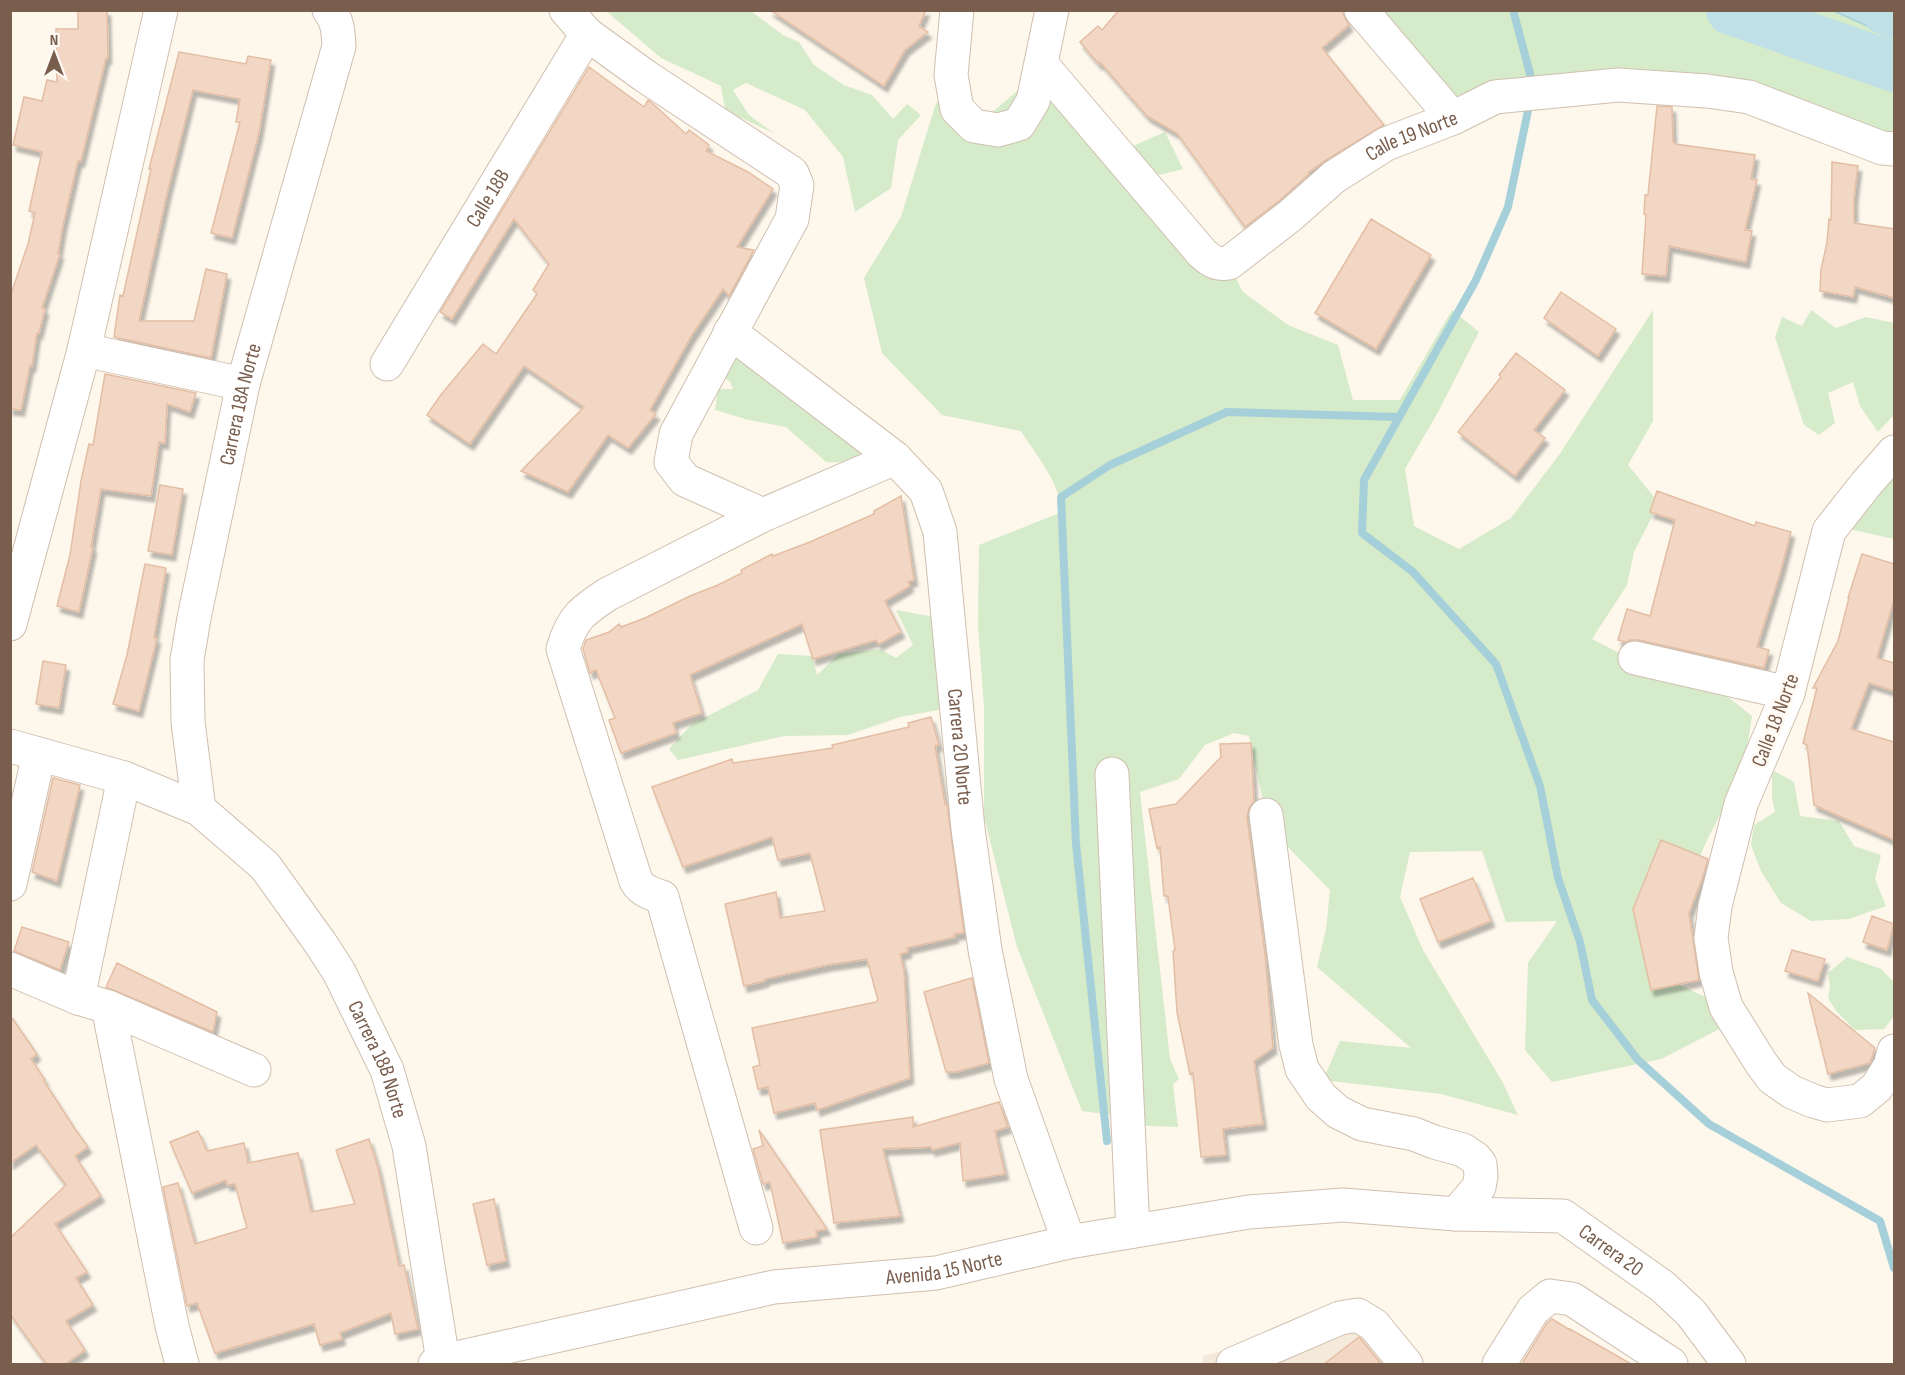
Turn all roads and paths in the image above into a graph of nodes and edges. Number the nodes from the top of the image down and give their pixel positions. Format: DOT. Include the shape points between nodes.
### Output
graph roads {
  1 [pos="161,10"];
  2 [pos="328,10"];
  3 [pos="957,10"];
  4 [pos="1052,10"];
  5 [pos="1361,10"];
  6 [pos="577,22"];
  7 [pos="1042,65"];
  8 [pos="1453,117"];
  9 [pos="1894,148"];
  10 [pos="730,332"];
  11 [pos="84,350"];
  12 [pos="387,364"];
  13 [pos="243,384"];
  14 [pos="1894,452"];
  15 [pos="895,458"];
  16 [pos="763,515"];
  17 [pos="10,624"];
  18 [pos="1635,658"];
  19 [pos="1788,693"];
  20 [pos="25,750"];
  21 [pos="1112,774"];
  22 [pos="124,778"];
  23 [pos="199,809"];
  24 [pos="1266,815"];
  25 [pos="10,884"];
  26 [pos="10,969"];
  27 [pos="93,1003"];
  28 [pos="1894,1052"];
  29 [pos="254,1070"];
  30 [pos="1456,1214"];
  31 [pos="756,1228"];
  32 [pos="1133,1232"];
  33 [pos="1069,1242"];
  34 [pos="439,1363"];
  35 [pos="182,1365"];
  36 [pos="1233,1365"];
  37 [pos="1406,1365"];
  38 [pos="1498,1365"];
  39 [pos="1671,1365"];
  40 [pos="1729,1365"];
  1 -- 11 [label="street"];
  2 -- 13 [label="street, Carrera 18A Norte" via="335,18 339,46"];
  3 -- 7 [label="street" via="951,75 957,109 974,126 998,130 1019,124 1033,101"];
  4 -- 7 [label="street"];
  5 -- 8 [label="street"];
  6 -- 10 [label="street" via="680,99 792,173 798,185 792,219"];
  6 -- 12 [label="street, Calle 18B"];
  7 -- 8 [label="street, Calle 19 Norte" via="1202,253 1219,264 1236,258 1334,177 1386,144"];
  8 -- 9 [label="street, Calle 19 Norte" via="1495,97 1618,85 1707,91 1749,97 1882,148"];
  10 -- 15 [label="street, Carrera 20 Norte"];
  10 -- 16 [label="street" via="676,434 671,462 685,480"];
  11 -- 13 [label="street"];
  11 -- 17 [label="street"];
  13 -- 23 [label="street, Carrera 18A Norte" via="187,660 188,722"];
  14 -- 19 [label="street, Calle 18 Norte" via="1829,531"];
  15 -- 16 [label="street"];
  15 -- 33 [label="street, Carrera 20 Norte" via="926,490 940,532 985,950 1011,1079"];
  16 -- 31 [label="street" via="585,609 569,629 563,649 636,881 662,897"];
  18 -- 19 [label="street"];
  19 -- 28 [label="street, Calle 18 Norte" via="1741,804 1714,906 1711,938 1726,1007 1772,1078 1792,1092 1827,1105 1860,1101 1877,1087"];
  20 -- 22 [label="street, Carrera 18B Norte"];
  20 -- 25 [label="street"];
  21 -- 32 [label="street"];
  22 -- 23 [label="street, Carrera 18B Norte"];
  22 -- 27 [label="street"];
  23 -- 34 [label="street, Carrera 18B Norte" via="265,866 339,972 387,1070 410,1146"];
  24 -- 30 [label="street" via="1302,1069 1338,1112 1362,1124 1414,1134 1463,1150 1475,1158 1482,1176 1479,1187"];
  26 -- 27 [label="street"];
  27 -- 29 [label="street"];
  27 -- 35 [label="street"];
  30 -- 32 [label="street, Avenida 15 Norte" via="1343,1205 1249,1212"];
  30 -- 40 [label="street, Carrera 20" via="1563,1215 1662,1286 1691,1313"];
  32 -- 33 [label="street, Avenida 15 Norte"];
  33 -- 34 [label="street, Avenida 15 Norte" via="936,1273 774,1287"];
  36 -- 37 [label="street" via="1340,1318 1358,1315 1374,1325"];
  38 -- 39 [label="street" via="1533,1310 1550,1296 1572,1299"];
}
